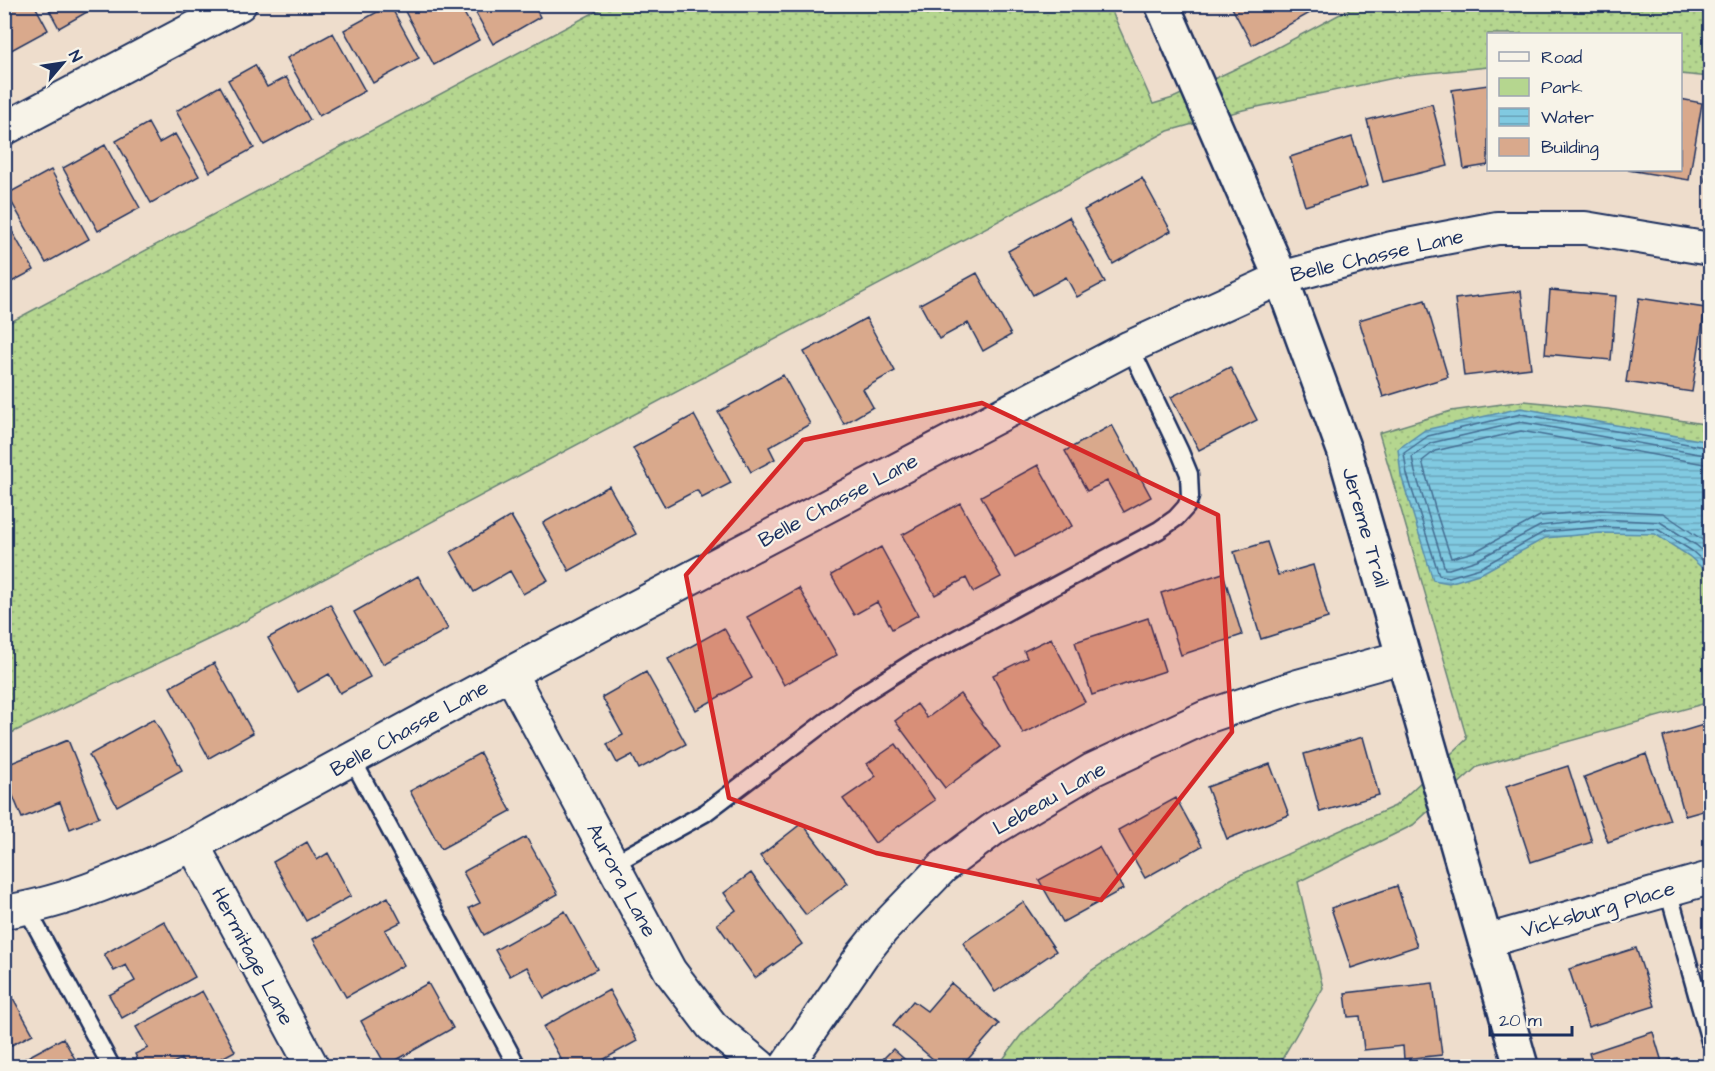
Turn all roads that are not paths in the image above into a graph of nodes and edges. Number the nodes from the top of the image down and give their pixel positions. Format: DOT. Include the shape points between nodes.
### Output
graph roads {
  1 [pos="240,4"];
  2 [pos="1162,4"];
  3 [pos="4,129"];
  4 [pos="1710,249"];
  5 [pos="1281,278"];
  6 [pos="1130,347"];
  7 [pos="1402,657"];
  8 [pos="510,673"];
  9 [pos="352,759"];
  10 [pos="193,845"];
  11 [pos="613,864"];
  12 [pos="1710,878"];
  13 [pos="1668,890"];
  14 [pos="16,910"];
  15 [pos="1486,941"];
  16 [pos="1710,1041"];
  17 [pos="111,1066"];
  18 [pos="312,1066"];
  19 [pos="517,1066"];
  20 [pos="760,1066"];
  21 [pos="786,1066"];
  22 [pos="1521,1066"];
  1 -- 3 [label="street"];
  2 -- 5 [label="street, Jereme Trail"];
  4 -- 5 [label="street, Belle Chasse Lane" via="1586,228 1497,228 1392,248"];
  5 -- 6 [label="street, Belle Chasse Lane"];
  5 -- 7 [label="street, Jereme Trail" via="1344,450"];
  6 -- 8 [label="street, Belle Chasse Lane"];
  6 -- 11 [label="lane" via="1189,474 1190,497 1176,518 915,661 858,697 705,813"];
  7 -- 15 [label="street, Jereme Trail"];
  7 -- 21 [label="street, Lebeau Lane" via="1206,717 1092,770 995,828 943,867 883,929"];
  8 -- 9 [label="street, Belle Chasse Lane"];
  8 -- 11 [label="street, Aurora Lane"];
  9 -- 10 [label="street, Belle Chasse Lane"];
  9 -- 19 [label="lane"];
  10 -- 14 [label="street, Belle Chasse Lane" via="144,868"];
  10 -- 18 [label="street, Hermitage Lane"];
  11 -- 20 [label="street, Aurora Lane" via="670,971 691,1000 712,1026"];
  12 -- 13 [label="street, Vicksburg Place"];
  13 -- 15 [label="street, Vicksburg Place"];
  13 -- 16 [label="lane"];
  14 -- 17 [label="lane"];
  15 -- 22 [label="street, Jereme Trail"];
}
